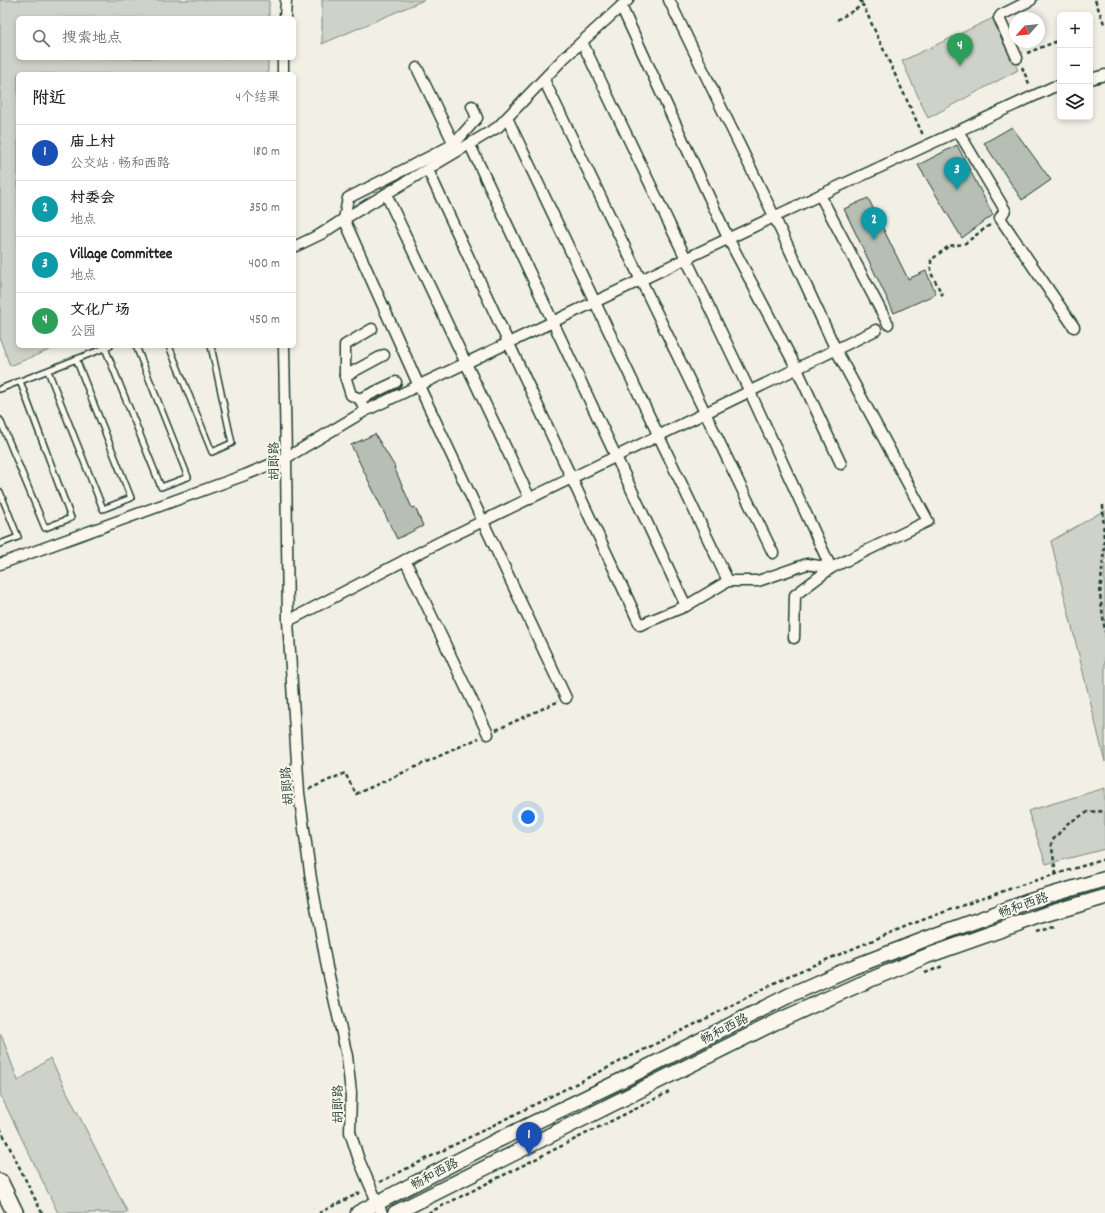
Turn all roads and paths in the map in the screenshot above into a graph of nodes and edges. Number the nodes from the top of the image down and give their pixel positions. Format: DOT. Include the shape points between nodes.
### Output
graph roads {
  1 [pos="286,0"];
  2 [pos="669,0"];
  3 [pos="860,0"];
  4 [pos="1031,0"];
  5 [pos="1095,0"];
  6 [pos="624,3"];
  7 [pos="863,5"];
  8 [pos="285,16"];
  9 [pos="837,20"];
  10 [pos="1105,26"];
  11 [pos="1057,41"];
  12 [pos="582,42"];
  13 [pos="1017,58"];
  14 [pos="283,60"];
  15 [pos="417,68"];
  16 [pos="283,72"];
  17 [pos="1105,75"];
  18 [pos="1093,78"];
  19 [pos="544,80"];
  20 [pos="1057,86"];
  21 [pos="1034,96"];
  22 [pos="472,106"];
  23 [pos="507,118"];
  24 [pos="958,131"];
  25 [pos="454,144"];
  26 [pos="470,145"];
  27 [pos="928,145"];
  28 [pos="428,170"];
  29 [pos="386,194"];
  30 [pos="820,194"];
  31 [pos="774,216"];
  32 [pos="1000,218"];
  33 [pos="344,219"];
  34 [pos="728,238"];
  35 [pos="296,245"];
  36 [pos="687,258"];
  37 [pos="641,280"];
  38 [pos="943,296"];
  39 [pos="595,302"];
  40 [pos="553,322"];
  41 [pos="888,324"];
  42 [pos="1074,327"];
  43 [pos="372,329"];
  44 [pos="876,330"];
  45 [pos="509,343"];
  46 [pos="105,348"];
  47 [pos="108,348"];
  48 [pos="137,348"];
  49 [pos="170,348"];
  50 [pos="212,348"];
  51 [pos="284,348"];
  52 [pos="836,350"];
  53 [pos="384,355"];
  54 [pos="76,359"];
  55 [pos="466,363"];
  56 [pos="797,369"];
  57 [pos="48,370"];
  58 [pos="345,376"];
  59 [pos="20,381"];
  60 [pos="396,382"];
  61 [pos="419,386"];
  62 [pos="0,389"];
  63 [pos="750,392"];
  64 [pos="360,399"];
  65 [pos="365,411"];
  66 [pos="705,413"];
  67 [pos="0,420"];
  68 [pos="658,436"];
  69 [pos="616,457"];
  70 [pos="286,458"];
  71 [pos="841,464"];
  72 [pos="572,478"];
  73 [pos="0,492"];
  74 [pos="530,498"];
  75 [pos="1104,505"];
  76 [pos="483,522"];
  77 [pos="0,544"];
  78 [pos="773,553"];
  79 [pos="405,560"];
  80 [pos="0,564"];
  81 [pos="831,568"];
  82 [pos="728,582"];
  83 [pos="686,606"];
  84 [pos="288,620"];
  85 [pos="1105,632"];
  86 [pos="794,638"];
  87 [pos="566,698"];
  88 [pos="488,734"];
  89 [pos="299,793"];
  90 [pos="1105,811"];
  91 [pos="1056,874"];
  92 [pos="1105,879"];
  93 [pos="1105,897"];
  94 [pos="1061,925"];
  95 [pos="1031,934"];
  96 [pos="950,963"];
  97 [pos="921,974"];
  98 [pos="669,1092"];
  99 [pos="0,1128"];
  100 [pos="0,1182"];
  101 [pos="380,1208"];
  102 [pos="15,1213"];
  103 [pos="42,1213"];
  104 [pos="358,1213"];
  105 [pos="396,1213"];
  106 [pos="428,1213"];
  1 -- 8 [label="street"];
  2 -- 31 [label="street"];
  3 -- 7 [label="path"];
  4 -- 13 [label="street" via="999,18"];
  5 -- 10 [label="path"];
  6 -- 12 [label="street"];
  6 -- 34 [label="street"];
  7 -- 9 [label="path"];
  7 -- 27 [label="path"];
  11 -- 13 [label="path"];
  12 -- 19 [label="street"];
  12 -- 36 [label="street"];
  13 -- 21 [label="path"];
  14 -- 16 [label="street"];
  15 -- 25 [label="street"];
  17 -- 18 [label="street"];
  19 -- 23 [label="street"];
  19 -- 37 [label="street"];
  20 -- 21 [label="street"];
  21 -- 24 [label="street"];
  22 -- 25 [label="street" via="477,118"];
  23 -- 26 [label="street"];
  23 -- 39 [label="street"];
  24 -- 27 [label="street"];
  24 -- 32 [label="street" via="1005,210"];
  25 -- 33 [label="street" via="348,198"];
  26 -- 28 [label="street"];
  26 -- 40 [label="street"];
  27 -- 30 [label="street"];
  28 -- 29 [label="street"];
  28 -- 45 [label="street"];
  29 -- 33 [label="street"];
  29 -- 55 [label="street"];
  30 -- 31 [label="street"];
  30 -- 41 [label="street"];
  31 -- 34 [label="street"];
  31 -- 52 [label="street"];
  32 -- 38 [label="path" via="964,244 949,246 931,260 931,273"];
  32 -- 42 [label="street"];
  33 -- 35 [label="street" via="321,234"];
  33 -- 61 [label="street"];
  34 -- 36 [label="street"];
  34 -- 56 [label="street"];
  36 -- 37 [label="street"];
  36 -- 63 [label="street"];
  37 -- 39 [label="street"];
  37 -- 66 [label="street"];
  39 -- 40 [label="street"];
  39 -- 68 [label="street"];
  40 -- 45 [label="street"];
  40 -- 69 [label="street"];
  43 -- 58 [label="street" via="345,345"];
  44 -- 52 [label="street"];
  45 -- 55 [label="street"];
  45 -- 72 [label="street"];
  46 -- 54 [label="lane"];
  47 -- 48 [label="lane" via="161,487 188,477"];
  49 -- 50 [label="lane" via="212,452 232,443"];
  51 -- 70 [label="street, 胡郎路"];
  52 -- 56 [label="street"];
  52 -- 81 [label="street" via="928,520"];
  53 -- 58 [label="street"];
  54 -- 57 [label="lane"];
  54 -- 57 [label="lane" via="131,498 103,509"];
  55 -- 61 [label="street"];
  55 -- 74 [label="street"];
  56 -- 63 [label="street"];
  56 -- 71 [label="street"];
  57 -- 59 [label="lane"];
  58 -- 64 [label="street" via="351,395"];
  59 -- 62 [label="lane"];
  59 -- 67 [label="lane" via="71,518 45,528"];
  60 -- 64 [label="street"];
  61 -- 65 [label="street"];
  61 -- 76 [label="street"];
  63 -- 66 [label="street"];
  63 -- 81 [label="street"];
  64 -- 65 [label="street"];
  65 -- 70 [label="street"];
  66 -- 68 [label="street"];
  66 -- 78 [label="street"];
  68 -- 69 [label="street"];
  68 -- 82 [label="street"];
  69 -- 72 [label="street"];
  69 -- 83 [label="street"];
  70 -- 80 [label="street"];
  70 -- 84 [label="street, 胡郎路"];
  72 -- 74 [label="street"];
  72 -- 83 [label="street" via="640,625"];
  73 -- 77 [label="lane" via="18,537"];
  74 -- 76 [label="street"];
  75 -- 85 [label="path" via="1100,594"];
  76 -- 79 [label="street"];
  76 -- 87 [label="street"];
  79 -- 84 [label="street"];
  79 -- 88 [label="street"];
  81 -- 82 [label="street" via="807,564 758,581"];
  81 -- 86 [label="street" via="795,595"];
  82 -- 83 [label="street"];
  84 -- 89 [label="street, 胡郎路"];
  87 -- 88 [label="path"];
  88 -- 89 [label="path" via="356,794 345,773"];
  89 -- 101 [label="street, 胡郎路" via="324,952 347,1056 351,1093 350,1132"];
  90 -- 91 [label="path" via="1088,812 1068,823 1051,842"];
  92 -- 101 [label="main road, 畅和西路" via="1027,902 853,967 792,994 492,1143"];
  93 -- 105 [label="main road, 畅和西路" via="1040,916 935,953 770,1024"];
  94 -- 95 [label="path"];
  96 -- 97 [label="path"];
  98 -- 106 [label="path"];
  99 -- 103 [label="path"];
  100 -- 102 [label="main road"];
  101 -- 104 [label="main road, 畅和西路"];
}
